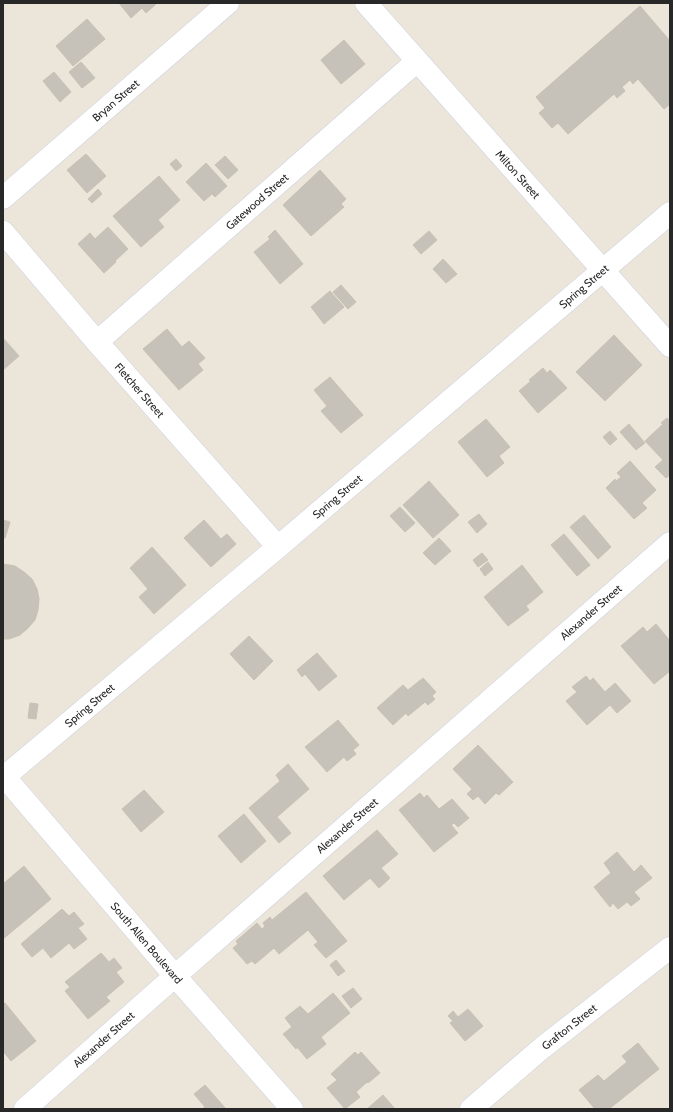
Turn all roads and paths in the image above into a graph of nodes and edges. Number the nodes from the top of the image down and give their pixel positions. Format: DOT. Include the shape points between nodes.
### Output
graph roads {
  1 [pos="228,3"];
  2 [pos="366,3"];
  3 [pos="417,61"];
  4 [pos="3,198"];
  5 [pos="670,213"];
  6 [pos="3,232"];
  7 [pos="602,270"];
  8 [pos="97,342"];
  9 [pos="670,346"];
  10 [pos="670,543"];
  11 [pos="278,547"];
  12 [pos="3,777"];
  13 [pos="670,948"];
  14 [pos="175,976"];
  15 [pos="25,1109"];
  16 [pos="292,1109"];
  17 [pos="471,1109"];
  1 -- 4 [label="street, Bryan Street"];
  2 -- 3 [label="street, Milton Street"];
  3 -- 7 [label="street, Milton Street"];
  3 -- 8 [label="street, Gatewood Street"];
  5 -- 7 [label="street, Spring Street"];
  6 -- 8 [label="street, Fletcher Street"];
  7 -- 9 [label="street, Milton Street"];
  7 -- 11 [label="street, Spring Street"];
  8 -- 11 [label="street, Fletcher Street"];
  10 -- 14 [label="street, Alexander Street"];
  11 -- 12 [label="street, Spring Street"];
  12 -- 14 [label="street, South Allen Boulevard"];
  13 -- 17 [label="street, Grafton Street" via="542,1048"];
  14 -- 15 [label="street, Alexander Street"];
  14 -- 16 [label="street, South Allen Boulevard"];
}
